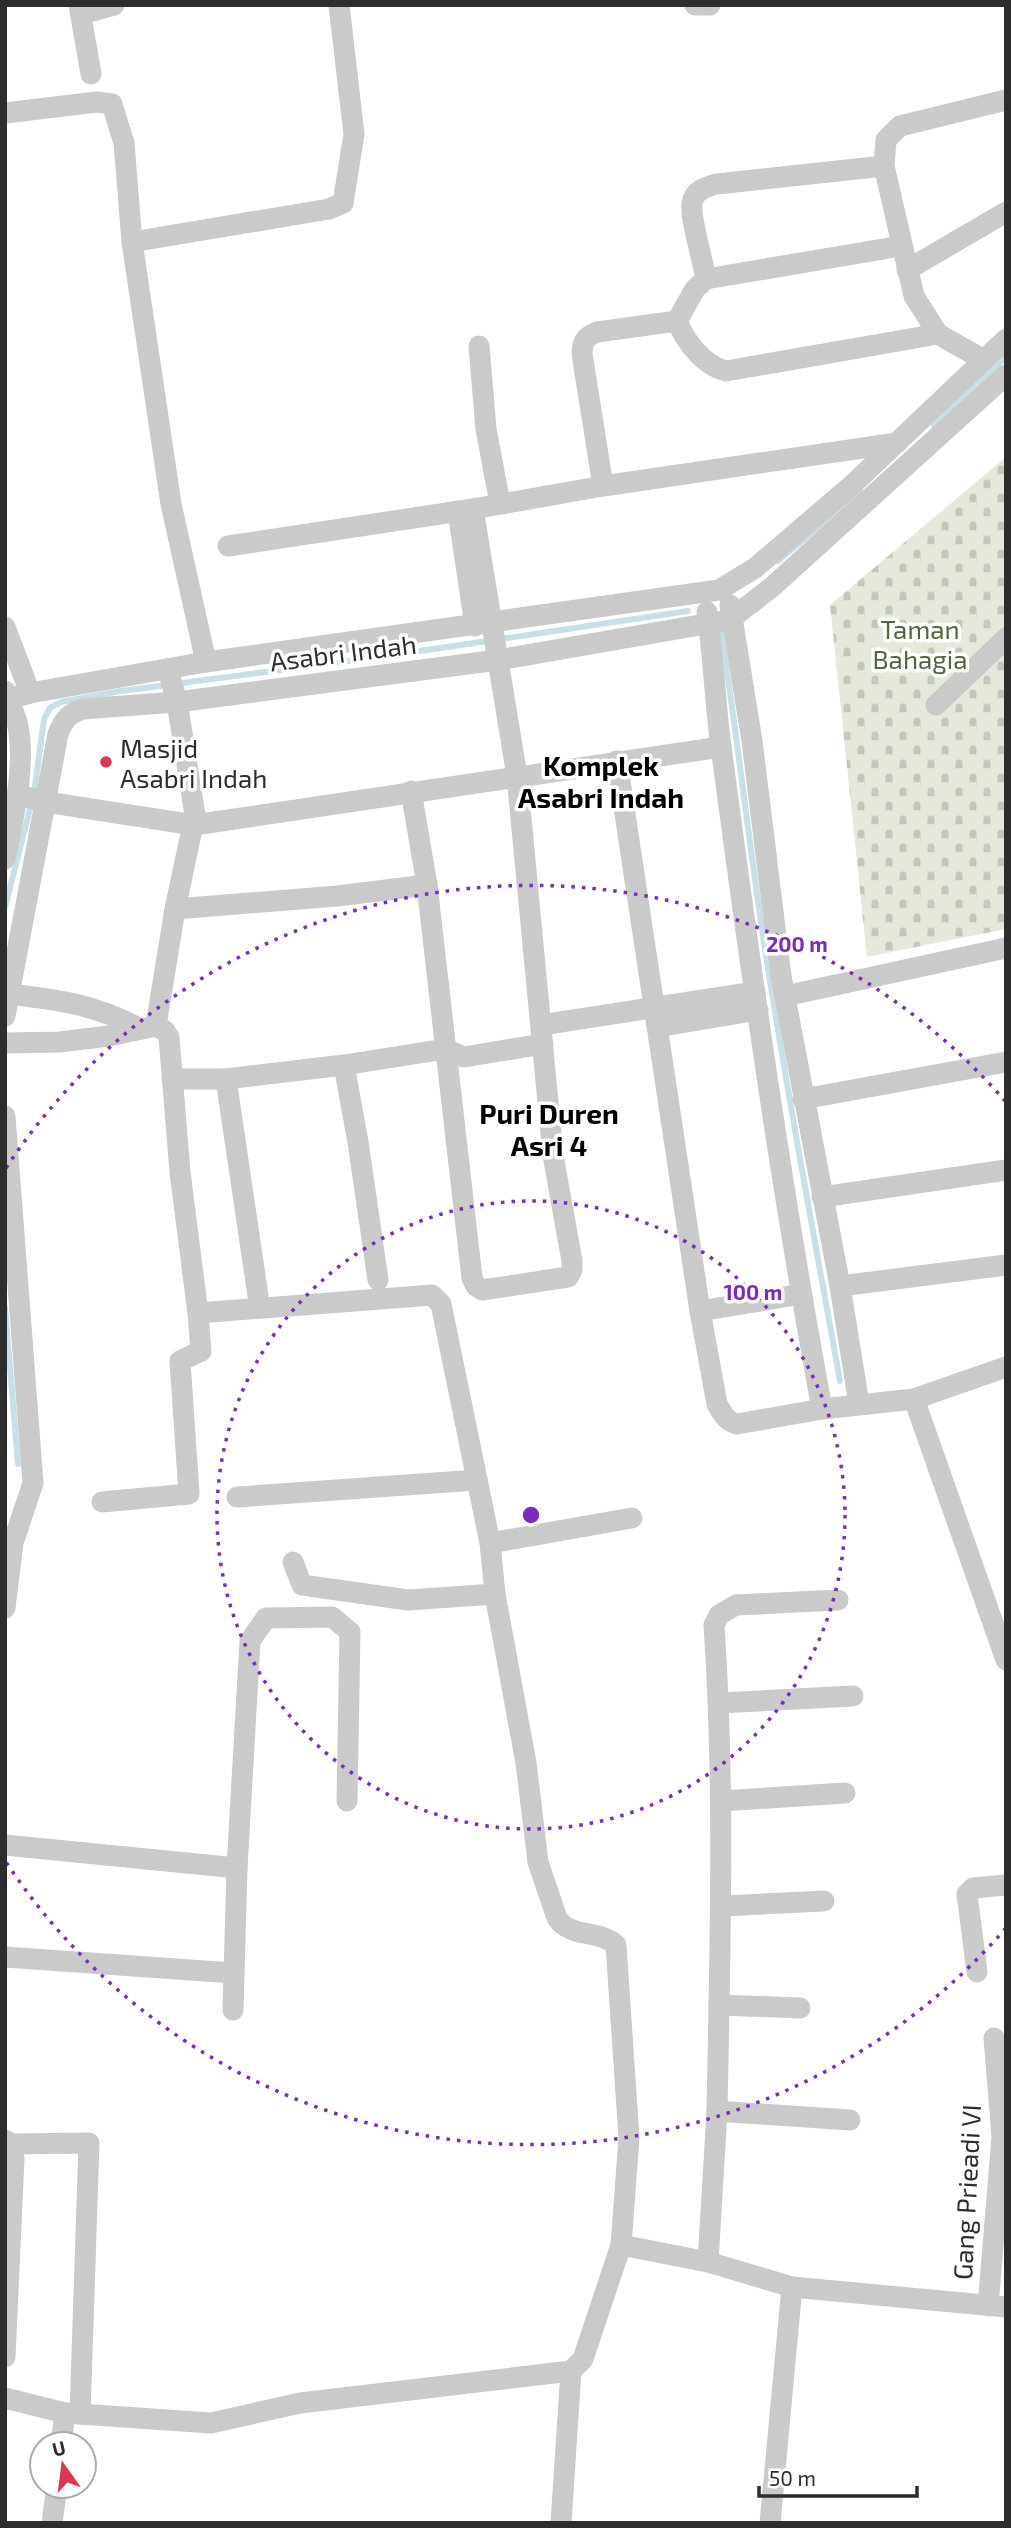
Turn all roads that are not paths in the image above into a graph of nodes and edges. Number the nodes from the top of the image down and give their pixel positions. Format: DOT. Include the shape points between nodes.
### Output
graph roads {
  1 [pos="114,5"];
  2 [pos="339,5"];
  3 [pos="695,5"];
  4 [pos="710,5"];
  5 [pos="80,10"];
  6 [pos="91,74"];
  7 [pos="1006,100"];
  8 [pos="5,113"];
  9 [pos="884,166"];
  10 [pos="1006,212"];
  11 [pos="132,242"];
  12 [pos="901,246"];
  13 [pos="907,270"];
  14 [pos="706,279"];
  15 [pos="677,321"];
  16 [pos="938,334"];
  17 [pos="1006,338"];
  18 [pos="479,346"];
  19 [pos="982,359"];
  20 [pos="1006,375"];
  21 [pos="897,443"];
  22 [pos="603,486"];
  23 [pos="500,503"];
  24 [pos="466,510"];
  25 [pos="228,546"];
  26 [pos="727,586"];
  27 [pos="704,593"];
  28 [pos="718,622"];
  29 [pos="5,627"];
  30 [pos="1006,638"];
  31 [pos="490,639"];
  32 [pos="206,662"];
  33 [pos="172,685"];
  34 [pos="30,693"];
  35 [pos="7,695"];
  36 [pos="936,705"];
  37 [pos="721,747"];
  38 [pos="617,761"];
  39 [pos="517,776"];
  40 [pos="411,791"];
  41 [pos="18,795"];
  42 [pos="46,802"];
  43 [pos="194,825"];
  44 [pos="5,859"];
  45 [pos="427,885"];
  46 [pos="175,909"];
  47 [pos="1006,948"];
  48 [pos="767,988"];
  49 [pos="9,994"];
  50 [pos="5,1016"];
  51 [pos="656,1017"];
  52 [pos="147,1028"];
  53 [pos="542,1035"];
  54 [pos="5,1043"];
  55 [pos="445,1049"];
  56 [pos="1006,1062"];
  57 [pos="344,1065"];
  58 [pos="172,1079"];
  59 [pos="226,1079"];
  60 [pos="803,1099"];
  61 [pos="5,1116"];
  62 [pos="1006,1170"];
  63 [pos="822,1197"];
  64 [pos="1006,1265"];
  65 [pos="378,1280"];
  66 [pos="840,1286"];
  67 [pos="801,1294"];
  68 [pos="258,1296"];
  69 [pos="701,1311"];
  70 [pos="198,1313"];
  71 [pos="1006,1367"];
  72 [pos="914,1399"];
  73 [pos="859,1404"];
  74 [pos="822,1409"];
  75 [pos="477,1480"];
  76 [pos="237,1497"];
  77 [pos="102,1502"];
  78 [pos="5,1518"];
  79 [pos="632,1518"];
  80 [pos="13,1543"];
  81 [pos="489,1543"];
  82 [pos="293,1562"];
  83 [pos="495,1594"];
  84 [pos="1006,1599"];
  85 [pos="838,1600"];
  86 [pos="985,1605"];
  87 [pos="5,1608"];
  88 [pos="1006,1660"];
  89 [pos="853,1696"];
  90 [pos="719,1703"];
  91 [pos="845,1793"];
  92 [pos="346,1801"];
  93 [pos="721,1801"];
  94 [pos="5,1844"];
  95 [pos="237,1868"];
  96 [pos="1006,1885"];
  97 [pos="824,1901"];
  98 [pos="722,1906"];
  99 [pos="5,1957"];
  100 [pos="977,1972"];
  101 [pos="233,1973"];
  102 [pos="719,2005"];
  103 [pos="800,2008"];
  104 [pos="233,2010"];
  105 [pos="995,2038"];
  106 [pos="718,2111"];
  107 [pos="850,2120"];
  108 [pos="10,2147"];
  109 [pos="621,2245"];
  110 [pos="708,2262"];
  111 [pos="792,2287"];
  112 [pos="997,2306"];
  113 [pos="5,2357"];
  114 [pos="571,2371"];
  115 [pos="5,2398"];
  116 [pos="72,2414"];
  117 [pos="66,2430"];
  118 [pos="55,2500"];
  119 [pos="52,2523"];
  120 [pos="561,2523"];
  121 [pos="770,2523"];
  1 -- 5 [label="street"];
  2 -- 11 [label="street" via="354,134 343,203"];
  3 -- 4 [label="street"];
  5 -- 6 [label="street"];
  7 -- 9 [label="street" via="900,126 886,140"];
  8 -- 11 [label="street" via="112,104 124,143"];
  9 -- 12 [label="street"];
  9 -- 14 [label="street" via="704,187 692,202"];
  10 -- 13 [label="street"];
  11 -- 32 [label="street" via="170,504"];
  12 -- 13 [label="street"];
  12 -- 14 [label="street"];
  13 -- 16 [label="street" via="914,296"];
  14 -- 15 [label="street"];
  15 -- 16 [label="street" via="684,338 715,369 726,371"];
  15 -- 22 [label="street" via="597,332 582,344"];
  16 -- 19 [label="street"];
  17 -- 19 [label="street"];
  18 -- 23 [label="street" via="486,429"];
  19 -- 21 [label="street"];
  20 -- 28 [label="street" via="772,587"];
  21 -- 22 [label="street"];
  21 -- 26 [label="street" via="759,565"];
  22 -- 23 [label="street"];
  23 -- 24 [label="street"];
  24 -- 25 [label="street"];
  24 -- 31 [label="street"];
  26 -- 27 [label="street"];
  26 -- 28 [label="street"];
  27 -- 28 [label="street"];
  27 -- 31 [label="street"];
  28 -- 31 [label="street, Asabri Indah"];
  28 -- 37 [label="street"];
  28 -- 48 [label="street" via="752,741"];
  29 -- 34 [label="street"];
  30 -- 36 [label="street"];
  31 -- 32 [label="street"];
  31 -- 33 [label="street, Asabri Indah"];
  31 -- 39 [label="street"];
  32 -- 33 [label="street"];
  33 -- 34 [label="street"];
  33 -- 42 [label="street, Asabri Indah" via="70,713 58,734"];
  33 -- 43 [label="street"];
  34 -- 35 [label="street"];
  35 -- 41 [label="street" via="17,722"];
  37 -- 38 [label="street"];
  37 -- 48 [label="street"];
  38 -- 39 [label="street"];
  38 -- 51 [label="street"];
  39 -- 40 [label="street"];
  39 -- 53 [label="street"];
  40 -- 43 [label="street"];
  40 -- 45 [label="street"];
  41 -- 42 [label="street"];
  41 -- 44 [label="street"];
  42 -- 43 [label="street"];
  42 -- 49 [label="street"];
  43 -- 46 [label="street"];
  45 -- 46 [label="street"];
  45 -- 55 [label="street"];
  46 -- 52 [label="street"];
  47 -- 48 [label="street"];
  48 -- 51 [label="street"];
  48 -- 60 [label="street"];
  48 -- 67 [label="street"];
  49 -- 50 [label="street"];
  49 -- 52 [label="street" via="72,1002"];
  51 -- 53 [label="street"];
  51 -- 69 [label="street"];
  52 -- 54 [label="street" via="60,1042"];
  52 -- 58 [label="street" via="165,1031 169,1037"];
  53 -- 55 [label="street" via="464,1057"];
  53 -- 55 [label="street" via="553,1155 572,1270 568,1278 482,1290 476,1286"];
  55 -- 57 [label="street"];
  56 -- 60 [label="street"];
  57 -- 59 [label="street"];
  57 -- 65 [label="street"];
  58 -- 59 [label="street"];
  58 -- 70 [label="street"];
  59 -- 68 [label="street"];
  60 -- 63 [label="street"];
  61 -- 80 [label="street" via="33,1483"];
  62 -- 63 [label="street"];
  63 -- 66 [label="street"];
  64 -- 66 [label="street"];
  66 -- 73 [label="street"];
  67 -- 69 [label="street"];
  67 -- 74 [label="street"];
  69 -- 74 [label="street" via="717,1404 728,1421 737,1424"];
  70 -- 75 [label="street" via="432,1295 441,1304"];
  70 -- 77 [label="street" via="201,1351 180,1361 189,1494"];
  71 -- 72 [label="street"];
  72 -- 73 [label="street"];
  72 -- 86 [label="street"];
  73 -- 74 [label="street"];
  75 -- 76 [label="street"];
  75 -- 81 [label="street"];
  78 -- 80 [label="street"];
  79 -- 81 [label="street"];
  80 -- 87 [label="street"];
  81 -- 83 [label="street"];
  82 -- 83 [label="street" via="302,1585 408,1600"];
  83 -- 109 [label="street" via="526,1763 538,1862 562,1925 609,1938 616,1945 629,2138"];
  84 -- 86 [label="street"];
  85 -- 90 [label="street" via="736,1605 719,1615 714,1625"];
  86 -- 88 [label="street"];
  89 -- 90 [label="street"];
  90 -- 93 [label="street"];
  91 -- 93 [label="street"];
  92 -- 95 [label="street" via="350,1632 332,1617 265,1618 250,1641"];
  93 -- 98 [label="street"];
  94 -- 95 [label="street"];
  95 -- 101 [label="street"];
  96 -- 100 [label="street" via="973,1888 967,1894"];
  97 -- 98 [label="street"];
  98 -- 102 [label="street"];
  99 -- 101 [label="street"];
  101 -- 104 [label="street"];
  102 -- 103 [label="street"];
  102 -- 106 [label="street"];
  105 -- 112 [label="street, Gang Prieadi VI" via="1002,2137"];
  106 -- 107 [label="street"];
  106 -- 110 [label="street"];
  108 -- 113 [label="street"];
  108 -- 116 [label="street" via="89,2143"];
  109 -- 110 [label="street"];
  109 -- 114 [label="street" via="583,2359"];
  110 -- 111 [label="street"];
  111 -- 112 [label="street"];
  111 -- 121 [label="street"];
  114 -- 116 [label="street" via="300,2403 211,2423"];
  114 -- 120 [label="street"];
  115 -- 116 [label="street"];
  116 -- 117 [label="street"];
  118 -- 119 [label="street"];
}
